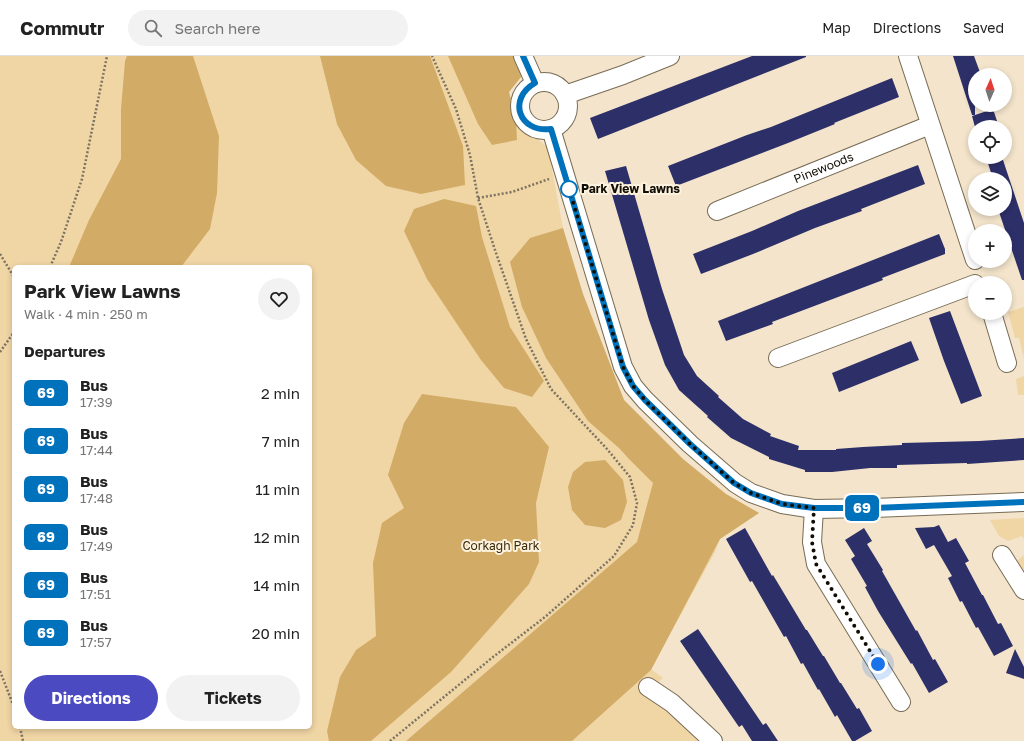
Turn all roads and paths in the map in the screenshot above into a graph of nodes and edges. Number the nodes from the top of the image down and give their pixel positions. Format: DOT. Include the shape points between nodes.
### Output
graph roads {
  1 [pos="107,56"];
  2 [pos="432,56"];
  3 [pos="523,56"];
  4 [pos="670,56"];
  5 [pos="908,56"];
  6 [pos="535,83"];
  7 [pos="565,95"];
  8 [pos="930,125"];
  9 [pos="551,129"];
  10 [pos="551,178"];
  11 [pos="478,198"];
  12 [pos="716,211"];
  13 [pos="968,240"];
  14 [pos="0,254"];
  15 [pos="51,265"];
  16 [pos="12,274"];
  17 [pos="968,287"];
  18 [pos="994,320"];
  19 [pos="12,335"];
  20 [pos="0,352"];
  21 [pos="778,358"];
  22 [pos="1007,363"];
  23 [pos="1024,502"];
  24 [pos="806,507"];
  25 [pos="1002,555"];
  26 [pos="1024,590"];
  27 [pos="0,671"];
  28 [pos="648,687"];
  29 [pos="12,702"];
  30 [pos="901,702"];
  31 [pos="20,729"];
  32 [pos="23,741"];
  33 [pos="390,741"];
  34 [pos="713,741"];
  1 -- 15 [label="path" via="82,178"];
  2 -- 11 [label="path" via="456,109 470,156"];
  3 -- 6 [label="street"];
  4 -- 7 [label="street"];
  5 -- 8 [label="street"];
  6 -- 7 [label="street" via="549,82 561,89"];
  6 -- 9 [label="street" via="522,94 521,114 535,129"];
  7 -- 9 [label="street" via="568,111 559,125"];
  8 -- 12 [label="street, Pinewoods"];
  8 -- 13 [label="street"];
  9 -- 24 [label="street" via="623,367 633,386 657,414 734,483 751,493 782,504"];
  10 -- 11 [label="path" via="512,192"];
  11 -- 33 [label="path" via="526,339 551,389 630,477 637,503 633,525 614,556 545,617"];
  14 -- 16 [label="path"];
  17 -- 21 [label="street"];
  18 -- 22 [label="street"];
  19 -- 20 [label="path"];
  23 -- 24 [label="street" via="874,508"];
  24 -- 30 [label="street" via="816,564"];
  25 -- 26 [label="street"];
  27 -- 29 [label="path"];
  28 -- 34 [label="street" via="672,703"];
  31 -- 32 [label="path"];
}
